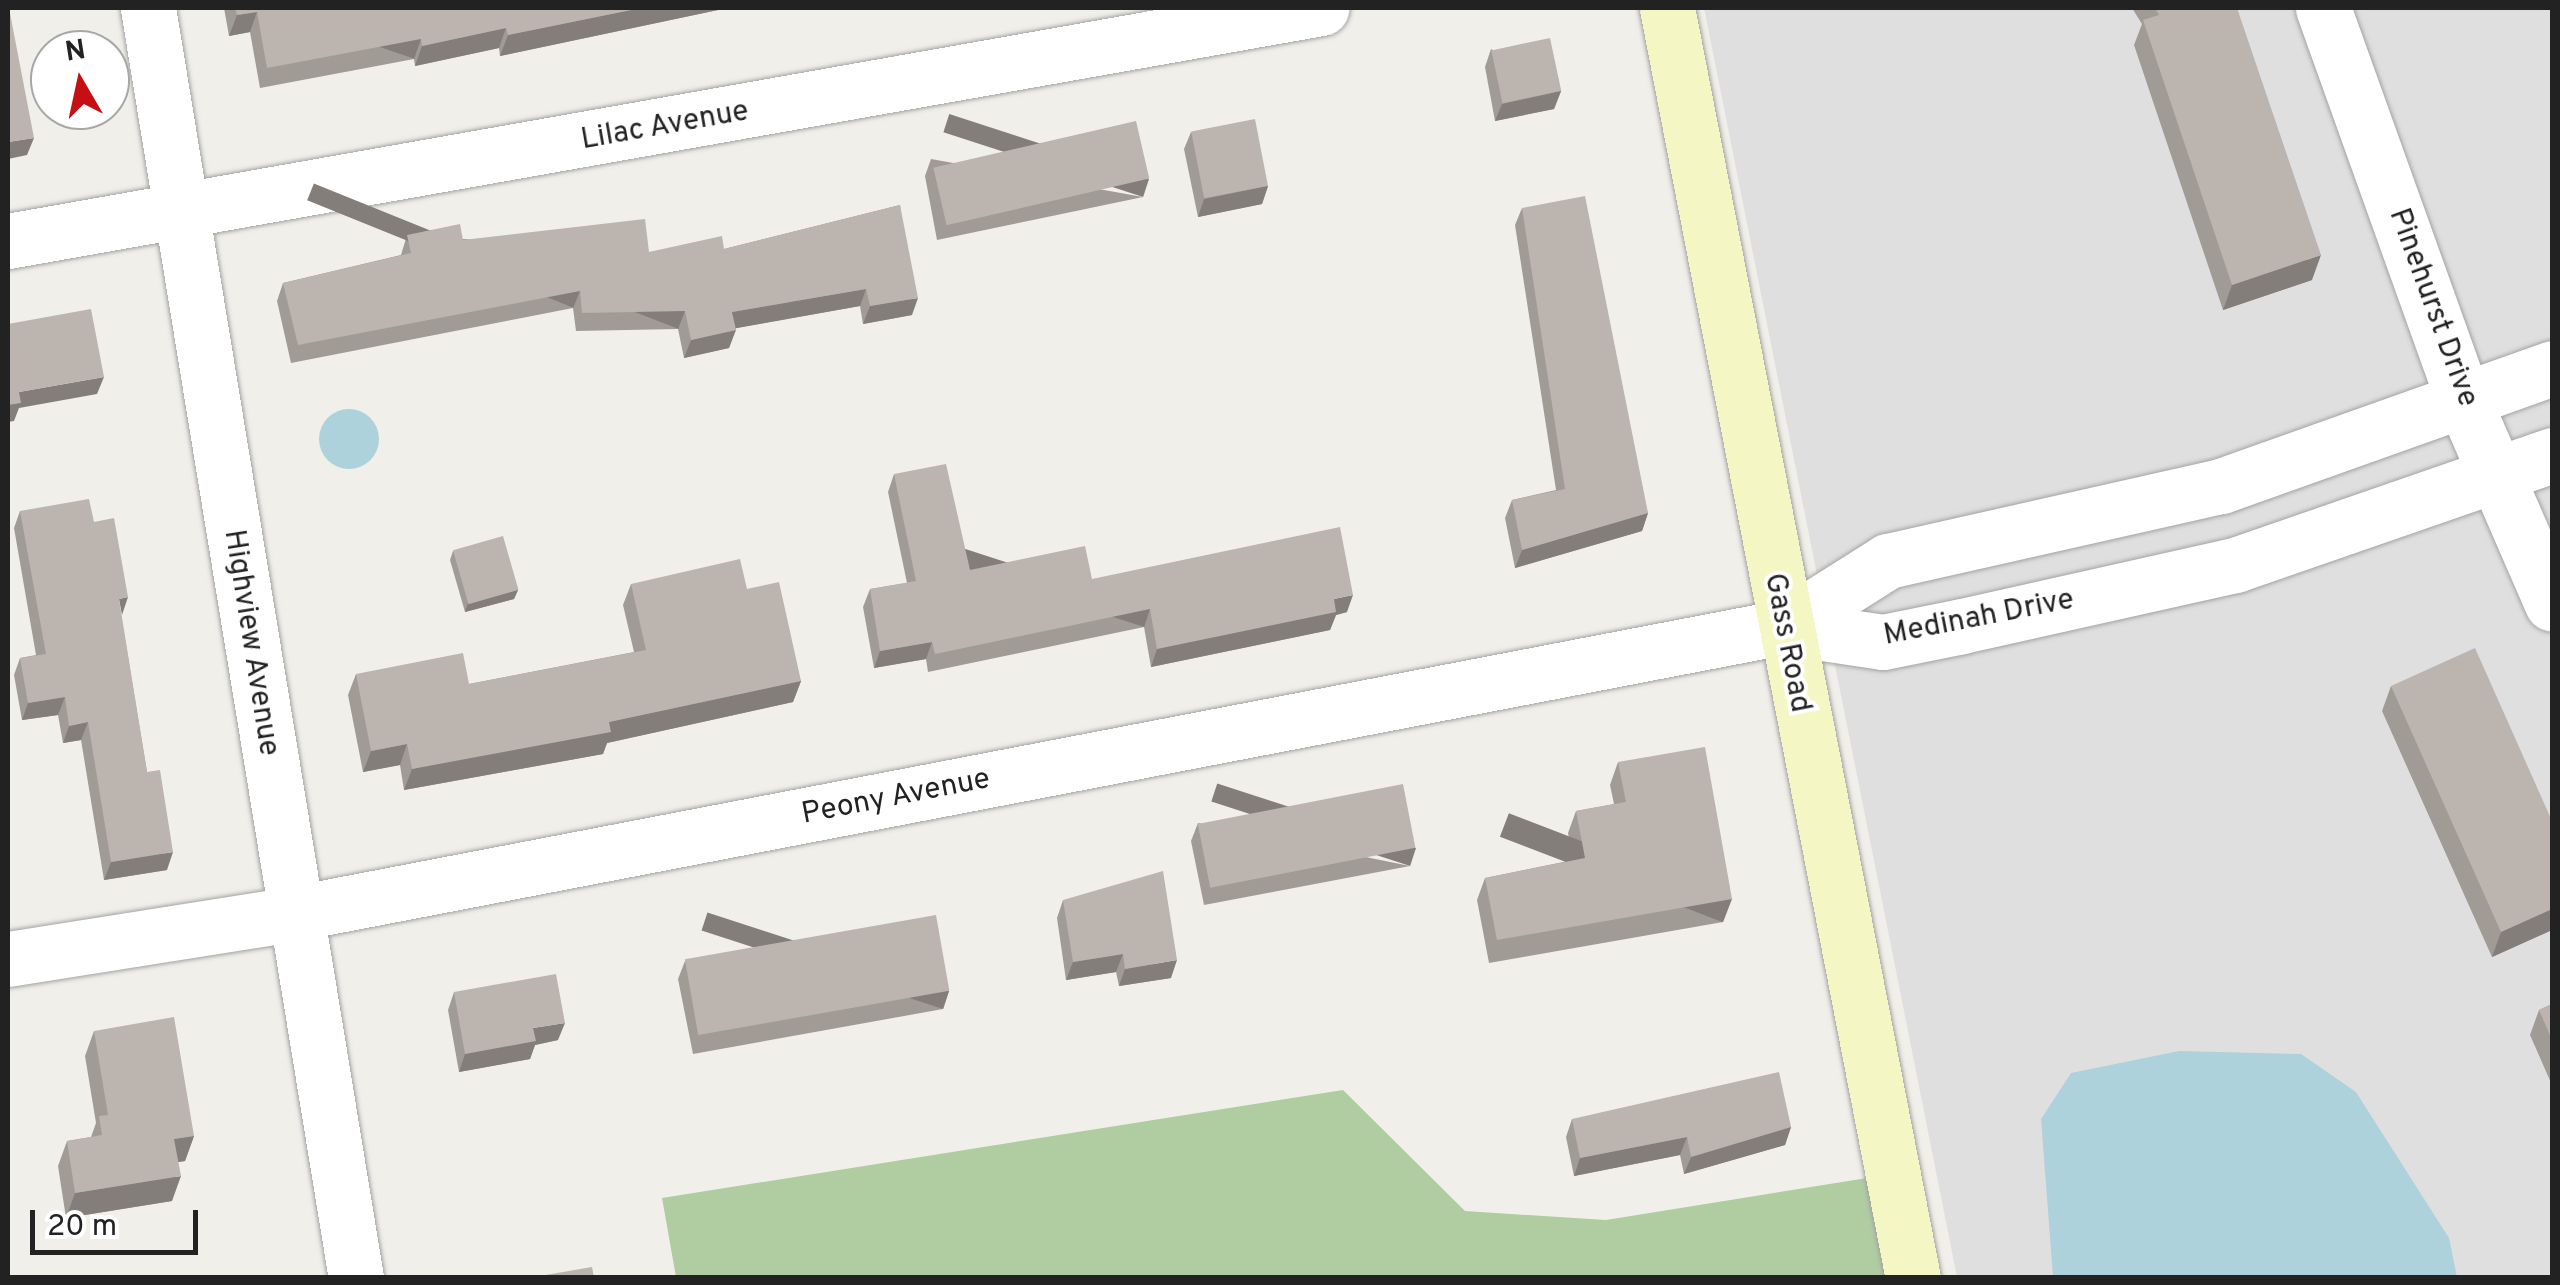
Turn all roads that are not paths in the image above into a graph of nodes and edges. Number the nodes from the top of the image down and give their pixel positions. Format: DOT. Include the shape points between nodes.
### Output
graph roads {
  1 [pos="148,8"];
  2 [pos="1321,8"];
  3 [pos="1667,8"];
  4 [pos="2323,8"];
  5 [pos="185,215"];
  6 [pos="8,241"];
  7 [pos="2552,368"];
  8 [pos="2463,399"];
  9 [pos="2552,455"];
  10 [pos="2496,475"];
  11 [pos="2552,604"];
  12 [pos="1782,628"];
  13 [pos="291,914"];
  14 [pos="8,959"];
  15 [pos="356,1278"];
  16 [pos="1913,1278"];
  1 -- 5 [label="street, Highview Avenue"];
  2 -- 5 [label="street, Lilac Avenue"];
  3 -- 12 [label="street, Gass Road"];
  4 -- 8 [label="street, Pinehurst Drive"];
  5 -- 6 [label="street, Lilac Avenue"];
  5 -- 13 [label="street, Highview Avenue"];
  7 -- 8 [label="street"];
  8 -- 10 [label="street, Pinehurst Drive"];
  8 -- 12 [label="street" via="2221,486 1888,561"];
  9 -- 10 [label="street, Medinah Drive"];
  10 -- 11 [label="street, Pinehurst Drive"];
  10 -- 12 [label="street, Medinah Drive" via="2235,565 1962,626 1884,642"];
  12 -- 13 [label="street, Peony Avenue"];
  12 -- 16 [label="street, Gass Road"];
  13 -- 14 [label="street, Peony Avenue"];
  13 -- 15 [label="street, Highview Avenue"];
}
